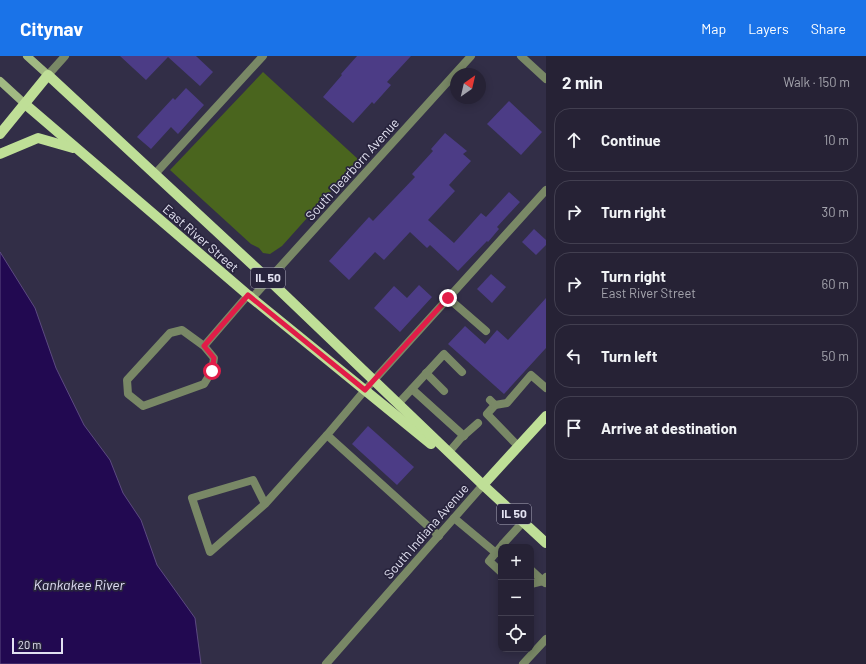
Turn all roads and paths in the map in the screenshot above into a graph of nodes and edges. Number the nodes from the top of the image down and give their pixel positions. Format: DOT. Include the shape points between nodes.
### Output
graph roads {
  1 [pos="27,56"];
  2 [pos="66,56"];
  3 [pos="263,56"];
  4 [pos="471,56"];
  5 [pos="521,56"];
  6 [pos="48,75"];
  7 [pos="546,79"];
  8 [pos="0,81"];
  9 [pos="25,104"];
  10 [pos="3,131"];
  11 [pos="78,149"];
  12 [pos="0,154"];
  13 [pos="156,174"];
  14 [pos="546,190"];
  15 [pos="269,280"];
  16 [pos="250,297"];
  17 [pos="448,298"];
  18 [pos="486,331"];
  19 [pos="204,346"];
  20 [pos="462,372"];
  21 [pos="426,373"];
  22 [pos="373,380"];
  23 [pos="546,388"];
  24 [pos="412,389"];
  25 [pos="365,390"];
  26 [pos="444,391"];
  27 [pos="398,404"];
  28 [pos="487,414"];
  29 [pos="546,416"];
  30 [pos="327,435"];
  31 [pos="464,436"];
  32 [pos="518,446"];
  33 [pos="449,452"];
  34 [pos="483,486"];
  35 [pos="265,504"];
  36 [pos="454,518"];
  37 [pos="522,522"];
  38 [pos="438,536"];
  39 [pos="546,543"];
  40 [pos="506,544"];
  41 [pos="496,552"];
  42 [pos="498,569"];
  43 [pos="534,572"];
  44 [pos="545,581"];
  45 [pos="534,583"];
  46 [pos="546,639"];
  47 [pos="326,664"];
  48 [pos="523,664"];
  1 -- 6 [label="main road, East River Street"];
  2 -- 6 [label="street"];
  3 -- 13 [label="street"];
  4 -- 15 [label="street, South Dearborn Avenue"];
  5 -- 7 [label="street"];
  6 -- 9 [label="main road"];
  6 -- 13 [label="main road, East River Street / IL 50"];
  8 -- 9 [label="main road, East River Street"];
  9 -- 10 [label="main road"];
  9 -- 11 [label="main road, East River Street"];
  11 -- 12 [label="main road" via="38,138"];
  11 -- 16 [label="main road, East River Street"];
  13 -- 15 [label="main road, East River Street / IL 50"];
  14 -- 17 [label="street"];
  15 -- 16 [label="street, South Dearborn Avenue"];
  15 -- 22 [label="main road, East River Street / IL 50"];
  16 -- 19 [label="street, South Dearborn Avenue"];
  16 -- 25 [label="main road, East River Street"];
  17 -- 18 [label="street"];
  17 -- 22 [label="street"];
  19 -- 19 [label="street" via="214,358 212,371 204,384 143,406 128,394 127,380 170,333 182,330"];
  20 -- 21 [label="street" via="444,354"];
  21 -- 24 [label="street"];
  21 -- 26 [label="street"];
  22 -- 25 [label="street"];
  22 -- 27 [label="main road, East River Street / IL 50"];
  23 -- 28 [label="street" via="531,375 507,403 493,402"];
  24 -- 27 [label="street"];
  24 -- 31 [label="street"];
  25 -- 30 [label="street"];
  25 -- 34 [label="main road, East River Street"];
  27 -- 33 [label="main road, East River Street / IL 50"];
  28 -- 31 [label="street" via="475,420"];
  28 -- 32 [label="street"];
  29 -- 32 [label="main road, South Indiana Avenue"];
  30 -- 35 [label="street"];
  30 -- 38 [label="street"];
  31 -- 33 [label="street"];
  32 -- 34 [label="main road, South Indiana Avenue"];
  33 -- 34 [label="main road, East River Street / IL 50"];
  34 -- 36 [label="street, South Indiana Avenue"];
  34 -- 37 [label="main road, East River Street / IL 50"];
  35 -- 35 [label="street" via="210,552 192,498 253,480"];
  36 -- 38 [label="street, South Indiana Avenue"];
  36 -- 41 [label="street"];
  37 -- 39 [label="main road, East River Street / IL 50"];
  37 -- 40 [label="street"];
  38 -- 47 [label="street, South Indiana Avenue"];
  41 -- 42 [label="street" via="489,561"];
  43 -- 44 [label="street"];
  44 -- 45 [label="street"];
  46 -- 48 [label="street"];
}
